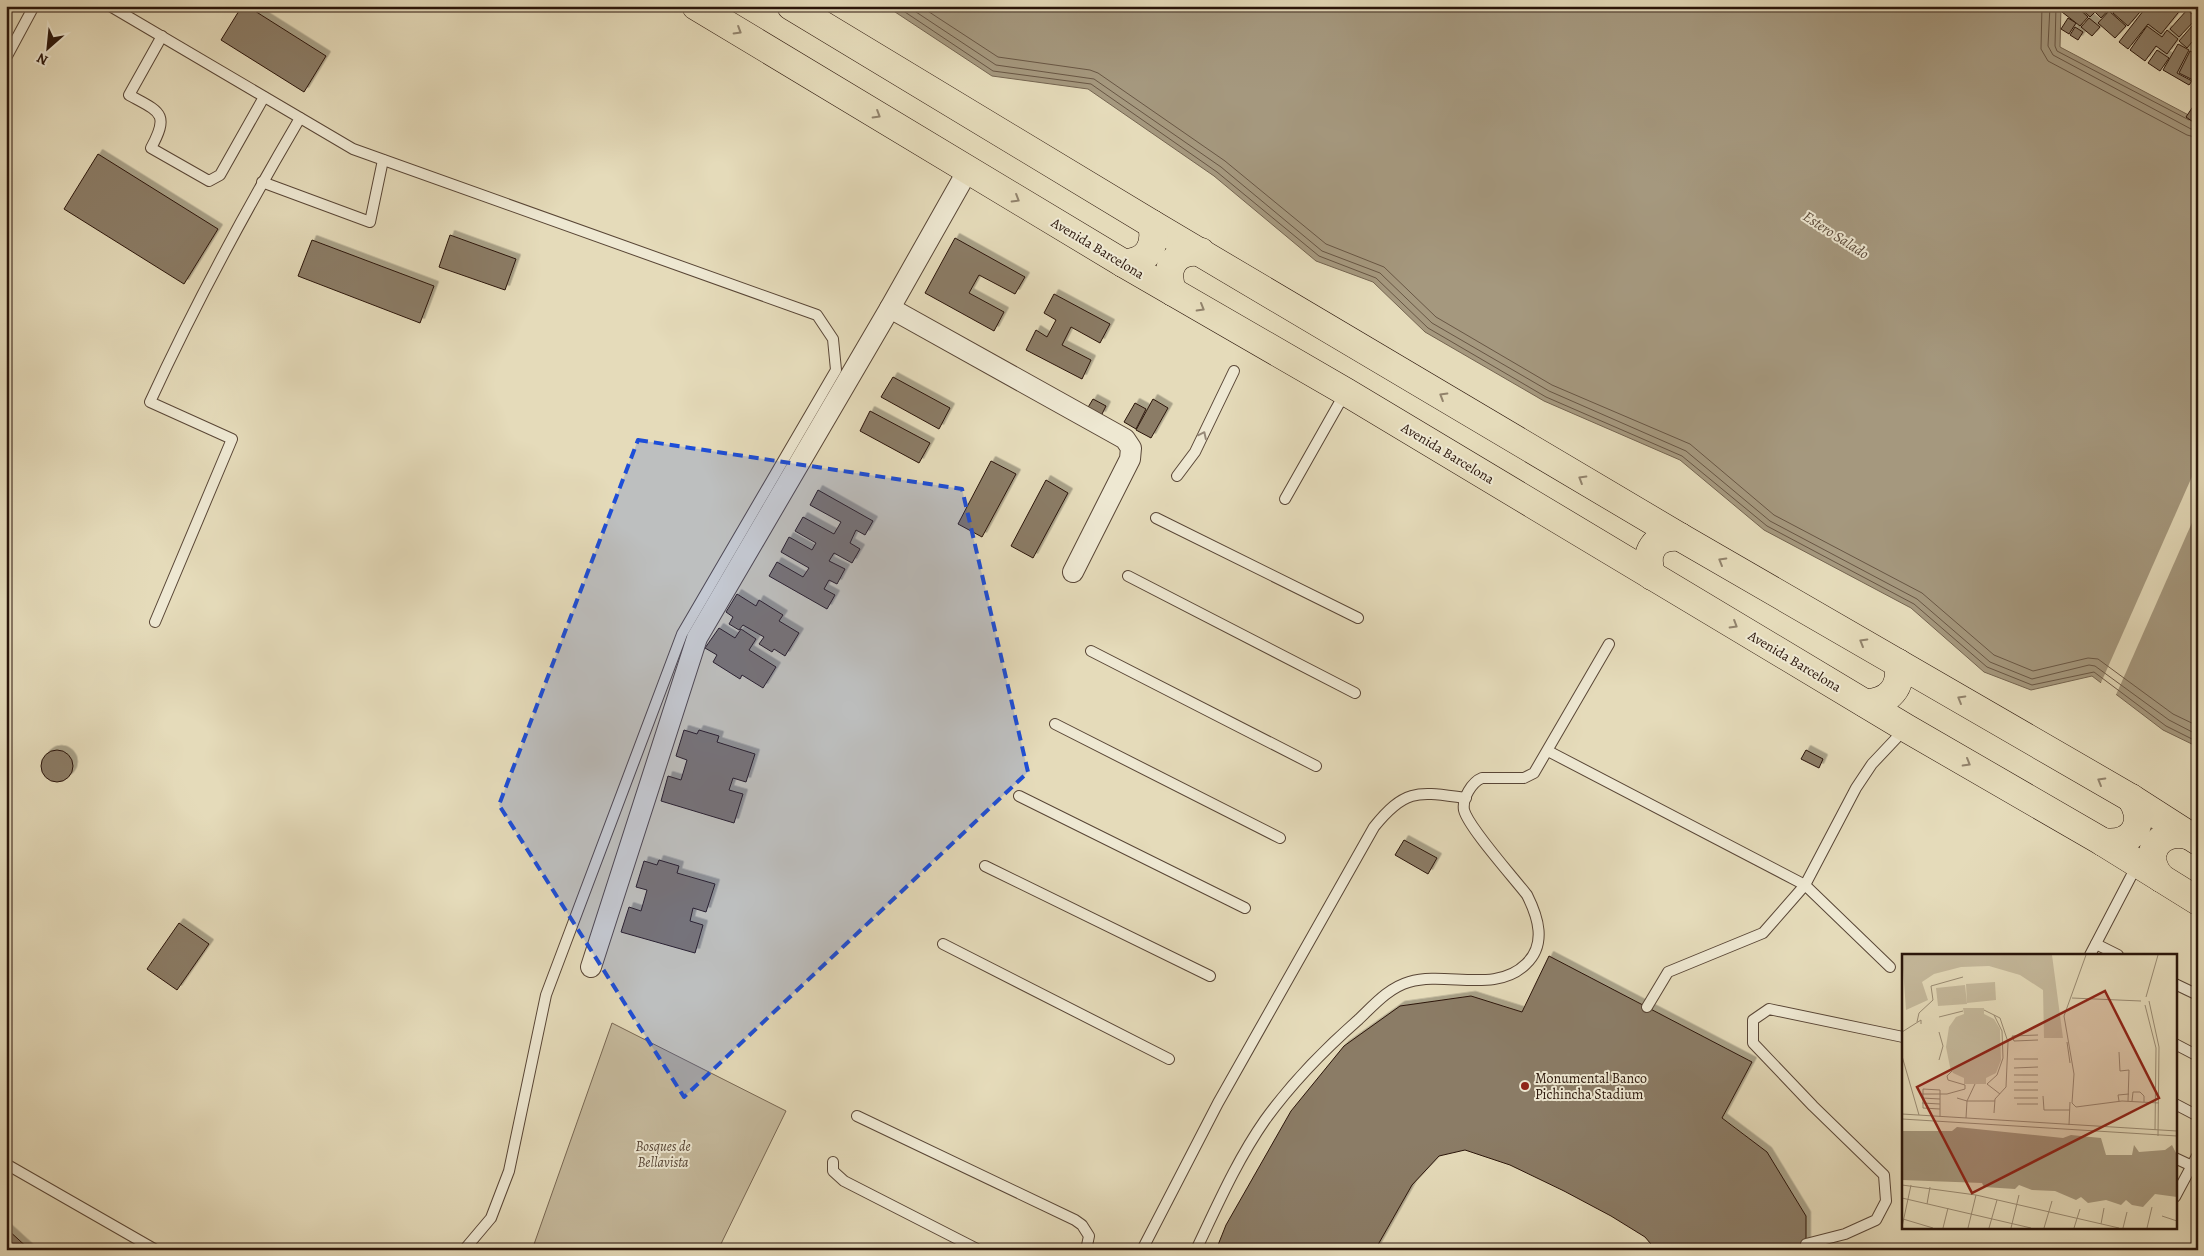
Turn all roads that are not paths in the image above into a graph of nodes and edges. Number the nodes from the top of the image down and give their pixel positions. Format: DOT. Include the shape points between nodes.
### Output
graph roads {
  1 [pos="34,6"];
  2 [pos="110,6"];
  3 [pos="696,6"];
  4 [pos="792,6"];
  5 [pos="162,36"];
  6 [pos="6,58"];
  7 [pos="264,97"];
  8 [pos="300,118"];
  9 [pos="383,160"];
  10 [pos="968,170"];
  11 [pos="262,182"];
  12 [pos="1152,224"];
  13 [pos="1201,252"];
  14 [pos="1123,263"];
  15 [pos="1173,292"];
  16 [pos="890,308"];
  17 [pos="1234,371"];
  18 [pos="1346,392"];
  19 [pos="1177,476"];
  20 [pos="1285,499"];
  21 [pos="1641,513"];
  22 [pos="1156,518"];
  23 [pos="1680,537"];
  24 [pos="1618,554"];
  25 [pos="1073,572"];
  26 [pos="1128,576"];
  27 [pos="1652,576"];
  28 [pos="1358,618"];
  29 [pos="155,622"];
  30 [pos="1609,644"];
  31 [pos="1091,651"];
  32 [pos="1898,662"];
  33 [pos="1936,684"];
  34 [pos="1355,693"];
  35 [pos="1865,703"];
  36 [pos="1055,724"];
  37 [pos="1906,728"];
  38 [pos="1548,751"];
  39 [pos="1316,766"];
  40 [pos="1019,796"];
  41 [pos="1466,798"];
  42 [pos="2131,798"];
  43 [pos="1280,838"];
  44 [pos="2193,838"];
  45 [pos="2103,842"];
  46 [pos="2138,864"];
  47 [pos="984,866"];
  48 [pos="2161,878"];
  49 [pos="1805,885"];
  50 [pos="2198,901"];
  51 [pos="1245,908"];
  52 [pos="943,944"];
  53 [pos="2096,944"];
  54 [pos="2091,954"];
  55 [pos="2116,954"];
  56 [pos="1890,967"];
  57 [pos="591,968"];
  58 [pos="1210,976"];
  59 [pos="2176,985"];
  60 [pos="2198,996"];
  61 [pos="1647,1007"];
  62 [pos="1902,1037"];
  63 [pos="2176,1045"];
  64 [pos="2198,1056"];
  65 [pos="1169,1059"];
  66 [pos="2176,1105"];
  67 [pos="857,1116"];
  68 [pos="2198,1116"];
  69 [pos="2198,1154"];
  70 [pos="2176,1158"];
  71 [pos="833,1162"];
  72 [pos="6,1164"];
  73 [pos="2192,1166"];
  74 [pos="2176,1195"];
  75 [pos="1806,1244"];
  76 [pos="156,1250"];
  77 [pos="464,1250"];
  78 [pos="980,1250"];
  79 [pos="1086,1250"];
  80 [pos="1142,1250"];
  81 [pos="1196,1250"];
  1 -- 6 [label="lane"];
  2 -- 5 [label="lane"];
  3 -- 10 [label="main road, Avenida Barcelona, one-way"];
  4 -- 12 [label="main road"];
  5 -- 7 [label="lane"];
  5 -- 7 [label="lane" via="130,95 156,110 161,120 161,130 151,148 209,181 220,175"];
  7 -- 8 [label="lane"];
  8 -- 9 [label="lane" via="353,149"];
  8 -- 11 [label="lane"];
  9 -- 11 [label="lane" via="370,222"];
  9 -- 77 [label="lane" via="817,315 833,339 836,370 682,634 546,995 509,1171 491,1218"];
  10 -- 14 [label="main road, Avenida Barcelona, one-way"];
  10 -- 16 [label="street"];
  11 -- 29 [label="lane" via="184,329 150,402 232,439"];
  12 -- 13 [label="main road"];
  12 -- 14 [label="main road" via="1155,236 1147,254 1140,260"];
  13 -- 15 [label="main road" via="1182,254 1175,260 1169,270 1168,281"];
  21 -- 13 [label="main road, one-way"];
  14 -- 15 [label="main road, Avenida Barcelona"];
  15 -- 18 [label="main road, Avenida Barcelona, one-way"];
  16 -- 25 [label="street" via="1125,438 1131,448 1130,460"];
  16 -- 57 [label="street" via="697,638"];
  19 -- 17 [label="lane, one-way" via="1195,452"];
  18 -- 20 [label="lane"];
  18 -- 24 [label="main road, Avenida Barcelona"];
  21 -- 23 [label="main road"];
  21 -- 24 [label="main road" via="1646,522 1644,541 1633,552"];
  22 -- 28 [label="lane"];
  23 -- 27 [label="main road" via="1670,536 1653,546 1648,556"];
  32 -- 23 [label="main road, one-way"];
  24 -- 27 [label="main road, Avenida Barcelona"];
  26 -- 34 [label="lane"];
  27 -- 35 [label="main road, Avenida Barcelona, one-way"];
  30 -- 38 [label="lane"];
  31 -- 39 [label="lane"];
  32 -- 33 [label="main road"];
  32 -- 35 [label="main road" via="1900,672 1894,691 1876,703"];
  33 -- 37 [label="main road" via="1924,687 1909,699 1905,708"];
  42 -- 33 [label="main road, one-way"];
  35 -- 37 [label="main road, Avenida Barcelona"];
  36 -- 43 [label="lane"];
  37 -- 45 [label="main road, Avenida Barcelona, one-way"];
  37 -- 49 [label="lane" via="1872,764 1856,788"];
  38 -- 41 [label="lane" via="1539,768 1530,776 1482,778 1473,783"];
  38 -- 49 [label="lane"];
  40 -- 51 [label="lane"];
  41 -- 80 [label="lane" via="1430,793 1404,797 1374,827 1218,1103"];
  41 -- 81 [label="lane" via="1464,811 1472,825 1532,905 1539,927 1540,940 1536,951 1528,963 1507,976 1411,982 1385,995 1341,1035 1270,1114 1229,1180"];
  42 -- 44 [label="main road"];
  42 -- 45 [label="main road" via="2139,815 2134,832 2126,840 2114,844"];
  44 -- 48 [label="main road" via="2169,834 2155,845 2152,863"];
  45 -- 46 [label="main road, Avenida Barcelona"];
  46 -- 48 [label="main road, Avenida Barcelona"];
  46 -- 53 [label="lane"];
  47 -- 58 [label="lane"];
  48 -- 50 [label="main road, Avenida Barcelona"];
  49 -- 56 [label="lane"];
  49 -- 61 [label="lane" via="1762,933 1668,972"];
  52 -- 65 [label="lane"];
  53 -- 54 [label="lane"];
  53 -- 55 [label="lane"];
  59 -- 60 [label="lane"];
  62 -- 75 [label="lane" via="1769,1009 1753,1020 1753,1043 1884,1175 1886,1201 1876,1220 1845,1234"];
  63 -- 64 [label="lane"];
  66 -- 68 [label="lane"];
  67 -- 79 [label="lane" via="1075,1220 1089,1236"];
  69 -- 73 [label="lane"];
  70 -- 73 [label="lane"];
  71 -- 78 [label="lane" via="833,1171 844,1181"];
  72 -- 76 [label="lane"];
  73 -- 74 [label="lane"];
}
